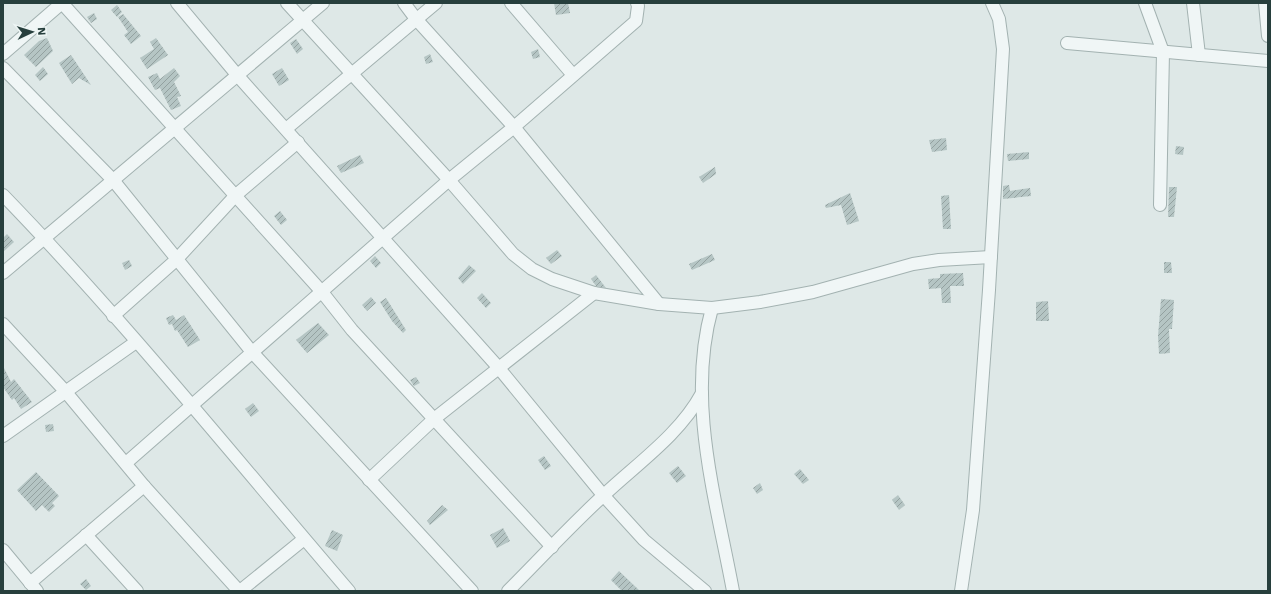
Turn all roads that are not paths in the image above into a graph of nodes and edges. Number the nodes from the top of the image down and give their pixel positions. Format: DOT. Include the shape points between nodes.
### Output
graph roads {
  1 [pos="62,3"];
  2 [pos="177,3"];
  3 [pos="287,3"];
  4 [pos="323,3"];
  5 [pos="404,3"];
  6 [pos="436,3"];
  7 [pos="511,3"];
  8 [pos="637,3"];
  9 [pos="992,3"];
  10 [pos="1145,3"];
  11 [pos="1193,3"];
  12 [pos="1265,3"];
  13 [pos="416,19"];
  14 [pos="302,21"];
  15 [pos="1268,36"];
  16 [pos="1067,43"];
  17 [pos="1164,52"];
  18 [pos="3,54"];
  19 [pos="1199,56"];
  20 [pos="1268,61"];
  21 [pos="3,68"];
  22 [pos="351,74"];
  23 [pos="573,75"];
  24 [pos="238,76"];
  25 [pos="174,127"];
  26 [pos="514,127"];
  27 [pos="286,129"];
  28 [pos="298,142"];
  29 [pos="113,180"];
  30 [pos="449,180"];
  31 [pos="3,195"];
  32 [pos="236,195"];
  33 [pos="1160,206"];
  34 [pos="384,237"];
  35 [pos="45,239"];
  36 [pos="991,257"];
  37 [pos="176,260"];
  38 [pos="3,273"];
  39 [pos="322,292"];
  40 [pos="594,293"];
  41 [pos="659,304"];
  42 [pos="712,308"];
  43 [pos="113,316"];
  44 [pos="3,324"];
  45 [pos="136,342"];
  46 [pos="252,352"];
  47 [pos="498,367"];
  48 [pos="65,391"];
  49 [pos="702,394"];
  50 [pos="191,405"];
  51 [pos="434,419"];
  52 [pos="3,436"];
  53 [pos="126,463"];
  54 [pos="369,480"];
  55 [pos="144,486"];
  56 [pos="603,495"];
  57 [pos="86,535"];
  58 [pos="304,539"];
  59 [pos="552,547"];
  60 [pos="3,550"];
  61 [pos="33,587"];
  62 [pos="137,591"];
  63 [pos="240,591"];
  64 [pos="348,591"];
  65 [pos="472,591"];
  66 [pos="508,591"];
  67 [pos="705,591"];
  68 [pos="733,591"];
  69 [pos="961,591"];
  1 -- 18 [label="street"];
  1 -- 25 [label="street"];
  2 -- 24 [label="street"];
  3 -- 14 [label="street"];
  4 -- 14 [label="street"];
  5 -- 13 [label="street"];
  6 -- 13 [label="street"];
  7 -- 23 [label="street"];
  8 -- 23 [label="street" via="636,21"];
  9 -- 36 [label="street" via="998,18 1003,49"];
  10 -- 17 [label="street" via="1152,27"];
  11 -- 19 [label="street"];
  12 -- 15 [label="street"];
  13 -- 22 [label="street"];
  13 -- 26 [label="street"];
  14 -- 22 [label="street"];
  14 -- 24 [label="street"];
  16 -- 17 [label="street"];
  17 -- 19 [label="street"];
  17 -- 33 [label="street"];
  19 -- 20 [label="street"];
  21 -- 29 [label="street"];
  22 -- 27 [label="street"];
  22 -- 30 [label="street"];
  23 -- 26 [label="street"];
  24 -- 25 [label="street"];
  24 -- 27 [label="street"];
  25 -- 29 [label="street"];
  25 -- 32 [label="street"];
  26 -- 30 [label="street"];
  26 -- 41 [label="street"];
  27 -- 28 [label="street"];
  28 -- 32 [label="street"];
  28 -- 34 [label="street"];
  29 -- 35 [label="street"];
  29 -- 37 [label="street"];
  30 -- 34 [label="street"];
  30 -- 40 [label="street" via="518,258 532,269 552,279"];
  31 -- 35 [label="street"];
  32 -- 37 [label="street"];
  32 -- 39 [label="street"];
  34 -- 39 [label="street"];
  34 -- 47 [label="street"];
  35 -- 38 [label="street"];
  35 -- 43 [label="street"];
  36 -- 42 [label="street" via="913,264 812,292"];
  36 -- 69 [label="street" via="973,510"];
  37 -- 43 [label="street"];
  37 -- 46 [label="street"];
  39 -- 46 [label="street"];
  39 -- 51 [label="street" via="352,330"];
  40 -- 41 [label="street"];
  40 -- 47 [label="street"];
  41 -- 42 [label="street"];
  42 -- 49 [label="street" via="704,344"];
  43 -- 45 [label="street"];
  44 -- 48 [label="street"];
  45 -- 48 [label="street"];
  45 -- 50 [label="street"];
  46 -- 50 [label="street"];
  46 -- 54 [label="street"];
  47 -- 51 [label="street"];
  47 -- 56 [label="street"];
  48 -- 52 [label="street"];
  48 -- 53 [label="street"];
  49 -- 56 [label="street" via="694,408 671,434"];
  49 -- 68 [label="street" via="705,440"];
  50 -- 53 [label="street"];
  50 -- 58 [label="street"];
  51 -- 54 [label="street"];
  51 -- 59 [label="street"];
  53 -- 55 [label="street"];
  54 -- 65 [label="street"];
  55 -- 57 [label="street"];
  55 -- 63 [label="street"];
  56 -- 59 [label="street"];
  56 -- 67 [label="street" via="644,540"];
  57 -- 61 [label="street"];
  57 -- 62 [label="street"];
  58 -- 63 [label="street"];
  58 -- 64 [label="street"];
  59 -- 66 [label="street"];
  60 -- 61 [label="street"];
}
